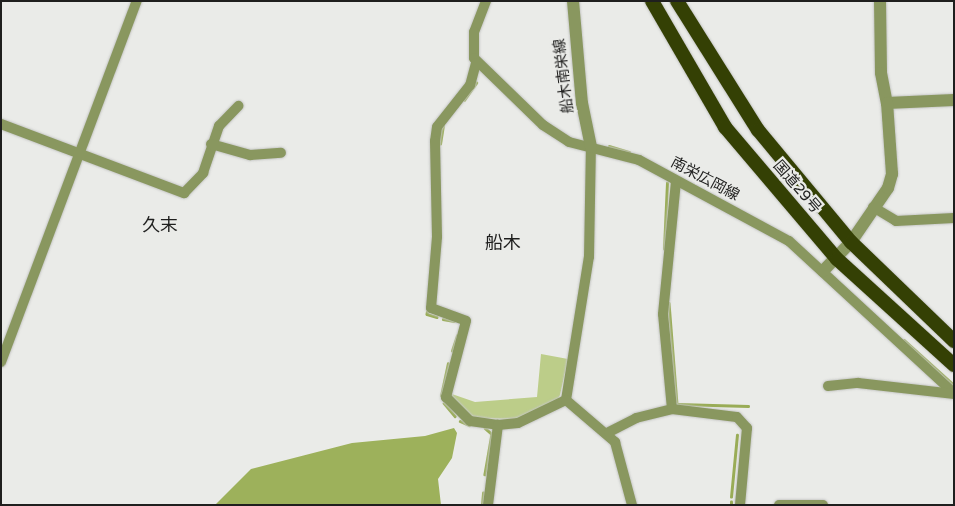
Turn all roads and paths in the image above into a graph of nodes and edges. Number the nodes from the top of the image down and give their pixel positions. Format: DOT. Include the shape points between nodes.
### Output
graph roads {
  1 [pos="137,1"];
  2 [pos="486,1"];
  3 [pos="573,1"];
  4 [pos="652,1"];
  5 [pos="677,1"];
  6 [pos="880,1"];
  7 [pos="476,63"];
  8 [pos="954,100"];
  9 [pos="887,103"];
  10 [pos="238,106"];
  11 [pos="1,124"];
  12 [pos="211,144"];
  13 [pos="591,147"];
  14 [pos="281,153"];
  15 [pos="80,154"];
  16 [pos="676,182"];
  17 [pos="872,207"];
  18 [pos="954,218"];
  19 [pos="851,242"];
  20 [pos="837,259"];
  21 [pos="823,272"];
  22 [pos="954,341"];
  23 [pos="4,347"];
  24 [pos="1,362"];
  25 [pos="954,364"];
  26 [pos="828,386"];
  27 [pos="954,393"];
  28 [pos="566,400"];
  29 [pos="672,409"];
  30 [pos="498,424"];
  31 [pos="609,432"];
  32 [pos="488,505"];
  33 [pos="632,505"];
  34 [pos="740,505"];
  35 [pos="779,505"];
  36 [pos="823,505"];
  1 -- 15 [label="street"];
  2 -- 7 [label="street" via="474,32"];
  3 -- 13 [label="street, 船木南栄線" via="582,103"];
  4 -- 20 [label="highway, 国道29号" via="726,127"];
  5 -- 19 [label="highway, 国道29号" via="758,130"];
  6 -- 9 [label="street" via="881,73"];
  7 -- 13 [label="street, 南栄広岡線" via="543,125 569,142"];
  7 -- 30 [label="street" via="470,85 437,127 437,237 431,308 466,321 446,397 470,421"];
  8 -- 9 [label="street"];
  9 -- 17 [label="street" via="892,174 888,188"];
  10 -- 12 [label="street" via="219,126"];
  11 -- 15 [label="street"];
  12 -- 14 [label="street" via="250,155"];
  12 -- 15 [label="street" via="203,173 184,193"];
  13 -- 16 [label="street, 南栄広岡線" via="639,160"];
  13 -- 28 [label="street" via="590,257"];
  15 -- 23 [label="street"];
  16 -- 21 [label="street, 南栄広岡線" via="789,241"];
  16 -- 29 [label="street" via="663,314"];
  17 -- 18 [label="street" via="896,221"];
  17 -- 19 [label="street"];
  19 -- 20 [label="street"];
  19 -- 22 [label="highway, 国道29号"];
  20 -- 21 [label="street"];
  20 -- 25 [label="highway, 国道29号"];
  21 -- 27 [label="street, 南栄広岡線"];
  23 -- 24 [label="street"];
  26 -- 27 [label="street" via="858,383 882,389"];
  28 -- 30 [label="street" via="518,423"];
  28 -- 31 [label="street"];
  29 -- 31 [label="street" via="636,418"];
  29 -- 34 [label="street" via="728,414 747,428"];
  30 -- 32 [label="street"];
  31 -- 33 [label="street" via="615,442"];
  35 -- 36 [label="street"];
}
